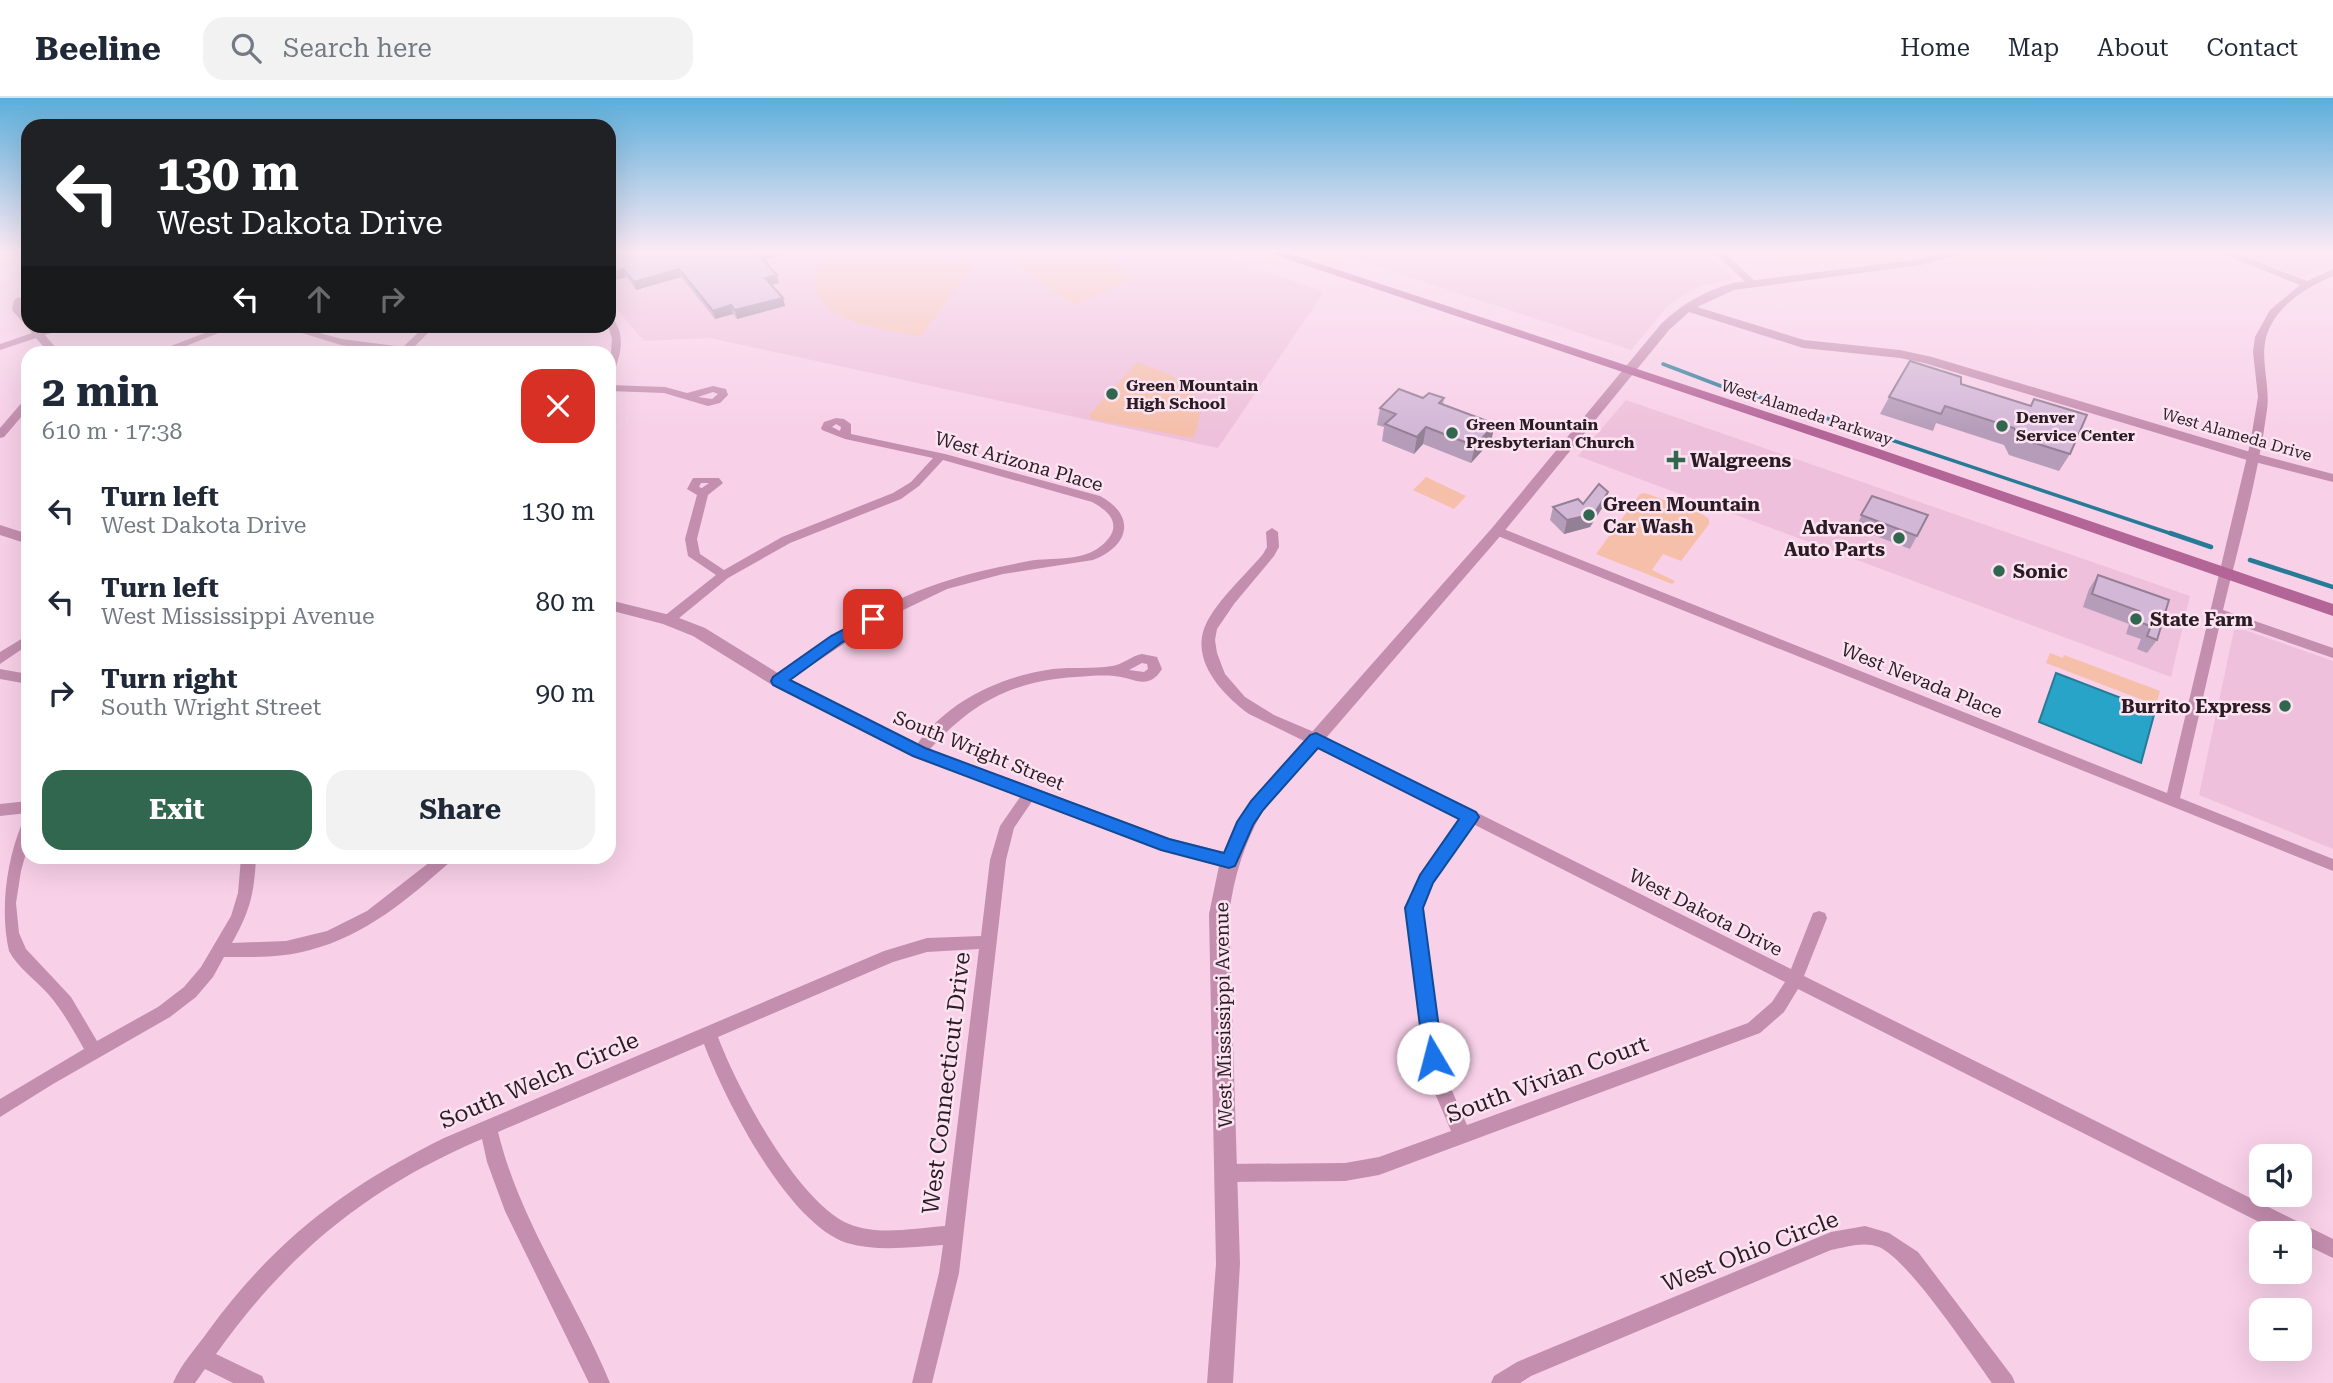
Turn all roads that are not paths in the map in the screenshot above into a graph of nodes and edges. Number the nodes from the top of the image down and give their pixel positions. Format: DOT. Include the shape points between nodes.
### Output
graph roads {
  1 [pos="1448,311"];
  2 [pos="1682,311"];
  3 [pos="1699,311"];
  4 [pos="2274,311"];
  5 [pos="616,331"];
  6 [pos="23,333"];
  7 [pos="212,333"];
  8 [pos="309,333"];
  9 [pos="423,333"];
  10 [pos="177,346"];
  11 [pos="366,346"];
  12 [pos="409,346"];
  13 [pos="0,347"];
  14 [pos="616,353"];
  15 [pos="1630,372"];
  16 [pos="616,388"];
  17 [pos="689,396"];
  18 [pos="21,410"];
  19 [pos="0,435"];
  20 [pos="845,436"];
  21 [pos="941,456"];
  22 [pos="2252,457"];
  23 [pos="2333,478"];
  24 [pos="704,493"];
  25 [pos="0,530"];
  26 [pos="1497,531"];
  27 [pos="1272,532"];
  28 [pos="21,537"];
  29 [pos="2227,574"];
  30 [pos="724,575"];
  31 [pos="616,607"];
  32 [pos="2333,610"];
  33 [pos="2216,612"];
  34 [pos="668,620"];
  35 [pos="21,644"];
  36 [pos="2333,653"];
  37 [pos="0,659"];
  38 [pos="1118,671"];
  39 [pos="0,674"];
  40 [pos="21,678"];
  41 [pos="778,681"];
  42 [pos="1316,739"];
  43 [pos="919,752"];
  44 [pos="1030,794"];
  45 [pos="2172,801"];
  46 [pos="21,808"];
  47 [pos="0,810"];
  48 [pos="1470,817"];
  49 [pos="21,843"];
  50 [pos="1229,861"];
  51 [pos="248,864"];
  52 [pos="438,864"];
  53 [pos="2333,866"];
  54 [pos="1819,918"];
  55 [pos="987,942"];
  56 [pos="221,950"];
  57 [pos="1793,979"];
  58 [pos="708,1033"];
  59 [pos="94,1051"];
  60 [pos="0,1109"];
  61 [pos="488,1129"];
  62 [pos="1462,1135"];
  63 [pos="1225,1173"];
  64 [pos="953,1235"];
  65 [pos="2333,1250"];
  66 [pos="201,1357"];
  67 [pos="183,1383"];
  68 [pos="255,1383"];
  69 [pos="600,1383"];
  70 [pos="922,1383"];
  71 [pos="1220,1383"];
  72 [pos="1501,1383"];
  73 [pos="2005,1383"];
  1 -- 15 [label="main road, West Alameda Parkway"];
  2 -- 15 [label="street, West Mississippi Avenue"];
  3 -- 22 [label="street, West Alameda Drive" via="1803,344 1927,360"];
  4 -- 22 [label="street" via="2258,351 2264,392"];
  5 -- 14 [label="street"];
  6 -- 13 [label="street"];
  7 -- 10 [label="street"];
  8 -- 11 [label="street"];
  9 -- 12 [label="street"];
  15 -- 26 [label="street, West Mississippi Avenue"];
  15 -- 29 [label="main road, West Alameda Parkway"];
  16 -- 17 [label="street" via="644,387"];
  18 -- 19 [label="street"];
  20 -- 21 [label="street, West Arizona Place"];
  21 -- 30 [label="street" via="897,496 786,540"];
  21 -- 41 [label="street, West Arizona Place" via="1107,503 1120,519 1115,539 1092,557 970,578 919,594 836,640"];
  22 -- 23 [label="street, West Alameda Drive"];
  22 -- 29 [label="street"];
  24 -- 30 [label="street" via="691,539 694,556"];
  25 -- 28 [label="street"];
  26 -- 42 [label="street, West Mississippi Avenue"];
  26 -- 45 [label="street, West Nevada Place"];
  27 -- 42 [label="street, West Dakota Drive" via="1268,556 1210,631 1210,654 1220,679 1240,700"];
  29 -- 32 [label="main road, West Alameda Parkway"];
  29 -- 33 [label="street"];
  30 -- 34 [label="street"];
  31 -- 34 [label="street, South Wright Street"];
  33 -- 36 [label="street"];
  33 -- 45 [label="street"];
  34 -- 41 [label="street, South Wright Street" via="699,632"];
  35 -- 37 [label="street"];
  38 -- 43 [label="street" via="1051,674 998,688 965,705"];
  39 -- 40 [label="street"];
  41 -- 43 [label="street, South Wright Street"];
  42 -- 48 [label="street, West Dakota Drive"];
  42 -- 50 [label="street, West Mississippi Avenue" via="1257,806"];
  43 -- 44 [label="street, South Wright Street"];
  44 -- 50 [label="street, South Wright Street" via="1167,845"];
  44 -- 55 [label="street, West Connecticut Drive" via="1003,837"];
  45 -- 53 [label="street, West Nevada Place"];
  46 -- 47 [label="street"];
  48 -- 57 [label="street, West Dakota Drive"];
  48 -- 62 [label="street" via="1426,880 1414,908 1435,1067"];
  49 -- 59 [label="street" via="9,871 4,922 17,949 55,989"];
  50 -- 63 [label="street, West Mississippi Avenue" via="1219,936"];
  51 -- 56 [label="street" via="244,904"];
  52 -- 56 [label="street" via="394,901 350,928 288,948"];
  54 -- 57 [label="street, South Vivian Court"];
  55 -- 58 [label="street, South Welch Circle" via="944,943 903,951"];
  55 -- 64 [label="street, West Connecticut Drive"];
  56 -- 59 [label="street" via="199,983 180,1001"];
  57 -- 62 [label="street, South Vivian Court" via="1779,1009 1754,1028"];
  57 -- 65 [label="street, West Dakota Drive"];
  58 -- 61 [label="street, South Welch Circle"];
  58 -- 64 [label="street" via="720,1068 739,1101 810,1209 822,1220 847,1234 870,1237"];
  59 -- 60 [label="street"];
  61 -- 66 [label="street, South Welch Circle" via="395,1171 332,1214 262,1279"];
  61 -- 69 [label="street" via="512,1205"];
  62 -- 63 [label="street, South Vivian Court" via="1362,1170"];
  63 -- 71 [label="street, West Mississippi Avenue" via="1227,1275"];
  64 -- 70 [label="street, West Connecticut Drive" via="943,1304"];
  66 -- 67 [label="street, South Welch Circle"];
  66 -- 68 [label="street"];
  72 -- 73 [label="street, West Ohio Circle" via="1524,1369 1831,1241 1867,1234 1895,1244 1910,1259"];
}
